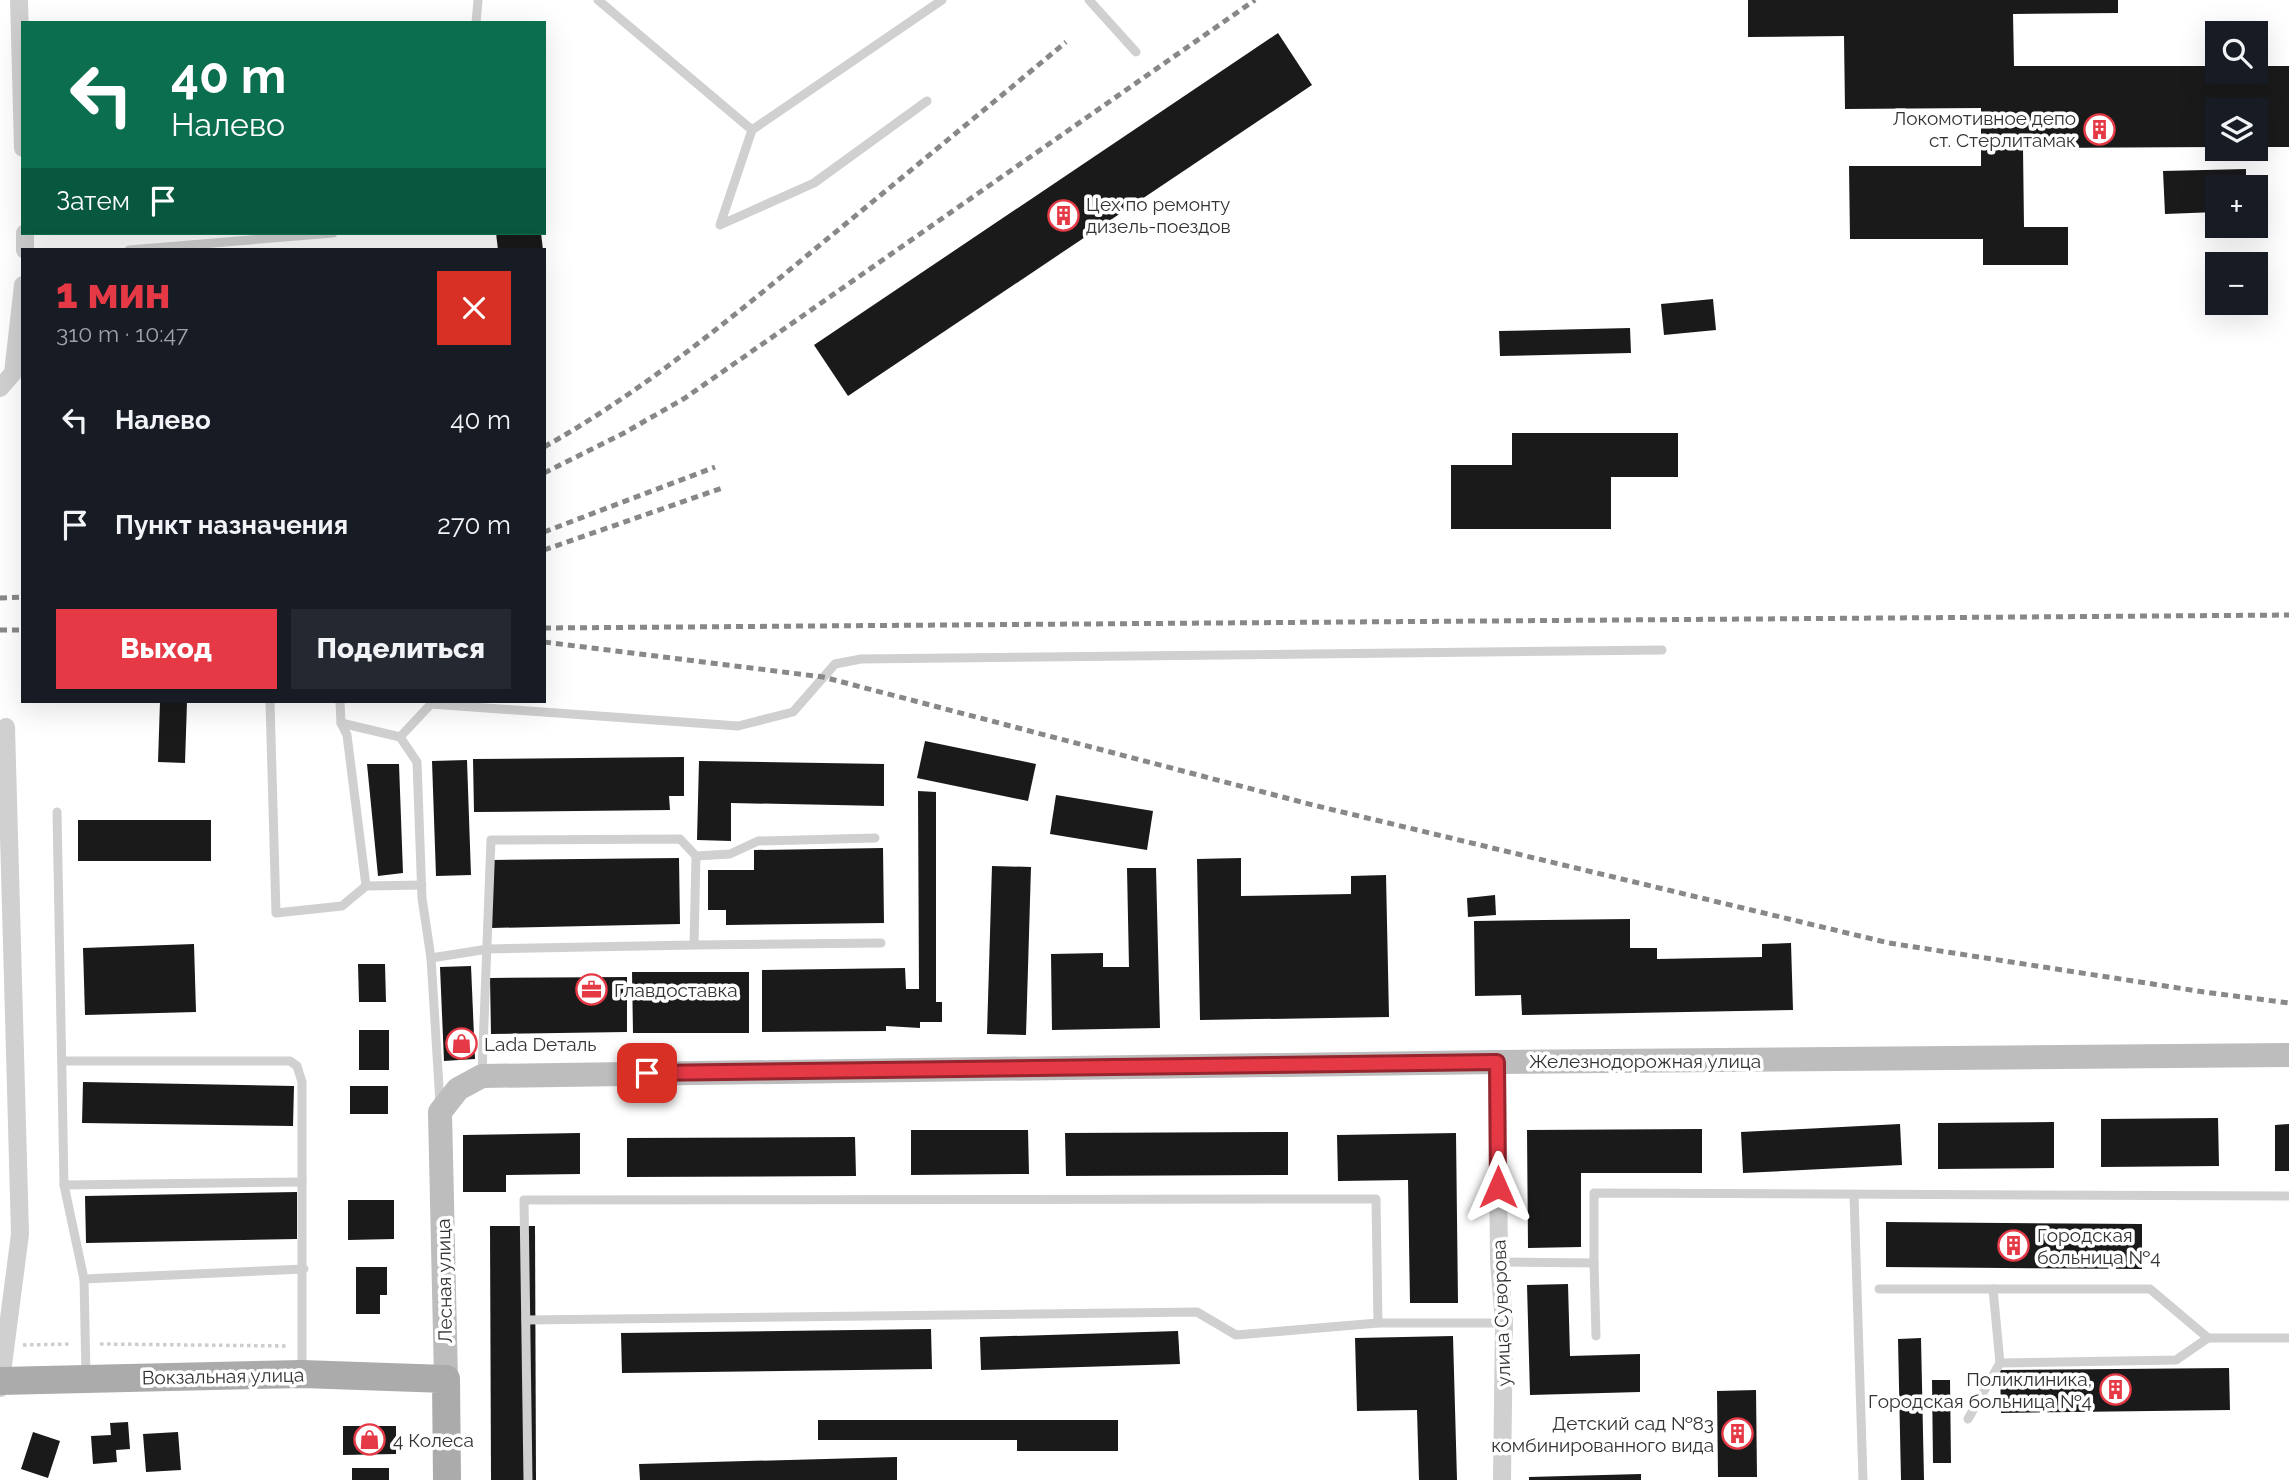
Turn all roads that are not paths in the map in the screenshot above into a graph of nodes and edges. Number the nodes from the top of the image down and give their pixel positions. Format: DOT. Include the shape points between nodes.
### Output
graph roads {
  1 [pos="19,0"];
  2 [pos="478,0"];
  3 [pos="598,0"];
  4 [pos="942,0"];
  5 [pos="1089,0"];
  6 [pos="476,21"];
  7 [pos="1136,52"];
  8 [pos="21,74"];
  9 [pos="928,102"];
  10 [pos="752,130"];
  11 [pos="309,235"];
  12 [pos="153,248"];
  13 [pos="21,303"];
  14 [pos="0,388"];
  15 [pos="1662,650"];
  16 [pos="270,703"];
  17 [pos="340,703"];
  18 [pos="341,723"];
  19 [pos="6,727"];
  20 [pos="400,737"];
  21 [pos="57,812"];
  22 [pos="875,838"];
  23 [pos="696,856"];
  24 [pos="422,885"];
  25 [pos="366,886"];
  26 [pos="881,943"];
  27 [pos="694,945"];
  28 [pos="488,949"];
  29 [pos="431,958"];
  30 [pos="2289,1055"];
  31 [pos="62,1061"];
  32 [pos="1497,1062"];
  33 [pos="482,1076"];
  34 [pos="440,1112"];
  35 [pos="302,1182"];
  36 [pos="64,1185"];
  37 [pos="1854,1195"];
  38 [pos="2289,1196"];
  39 [pos="1499,1262"];
  40 [pos="1594,1263"];
  41 [pos="304,1269"];
  42 [pos="84,1279"];
  43 [pos="1878,1289"];
  44 [pos="1993,1289"];
  45 [pos="526,1320"];
  46 [pos="1378,1323"];
  47 [pos="1504,1324"];
  48 [pos="1596,1336"];
  49 [pos="2208,1338"];
  50 [pos="2289,1338"];
  51 [pos="2000,1363"];
  52 [pos="302,1374"];
  53 [pos="86,1377"];
  54 [pos="446,1379"];
  55 [pos="1,1383"];
  56 [pos="1968,1419"];
  57 [pos="447,1480"];
  58 [pos="528,1480"];
  59 [pos="1502,1480"];
  60 [pos="1863,1480"];
  1 -- 8 [label="street"];
  2 -- 6 [label="lane"];
  3 -- 10 [label="lane"];
  4 -- 10 [label="lane"];
  5 -- 7 [label="lane"];
  9 -- 10 [label="lane" via="814,183 720,226"];
  11 -- 12 [label="lane"];
  13 -- 14 [label="street" via="13,373"];
  15 -- 20 [label="lane" via="861,659 835,664 793,712 738,726 431,704"];
  16 -- 25 [label="lane" via="276,913 342,906"];
  17 -- 18 [label="lane"];
  18 -- 20 [label="lane"];
  18 -- 25 [label="lane" via="347,735"];
  19 -- 55 [label="street" via="20,1234"];
  20 -- 24 [label="lane" via="417,762"];
  21 -- 31 [label="lane"];
  22 -- 23 [label="lane" via="758,841 730,854"];
  23 -- 27 [label="lane"];
  23 -- 28 [label="lane" via="680,839 491,840"];
  24 -- 25 [label="lane"];
  24 -- 29 [label="lane"];
  26 -- 27 [label="lane"];
  27 -- 28 [label="lane"];
  28 -- 29 [label="lane"];
  28 -- 33 [label="lane"];
  29 -- 34 [label="lane"];
  30 -- 32 [label="main road, Железнодорожная улица"];
  31 -- 35 [label="lane" via="290,1061 301,1073 302,1082"];
  31 -- 36 [label="lane"];
  32 -- 33 [label="main road, Железнодорожная улица"];
  32 -- 39 [label="street, улица Суворова"];
  33 -- 34 [label="main road, Железнодорожная улица" via="458,1089"];
  34 -- 54 [label="main road, Лесная улица"];
  35 -- 36 [label="lane"];
  35 -- 41 [label="lane"];
  36 -- 42 [label="lane"];
  37 -- 38 [label="lane"];
  37 -- 40 [label="lane" via="1594,1193"];
  37 -- 60 [label="lane"];
  39 -- 40 [label="lane"];
  39 -- 47 [label="street, улица Суворова"];
  40 -- 48 [label="lane"];
  41 -- 42 [label="lane"];
  41 -- 52 [label="lane"];
  42 -- 53 [label="lane"];
  43 -- 44 [label="lane"];
  44 -- 49 [label="lane" via="2150,1289"];
  44 -- 51 [label="lane"];
  45 -- 46 [label="lane" via="1197,1311 1237,1335"];
  45 -- 46 [label="lane" via="524,1200 1376,1199"];
  45 -- 58 [label="lane"];
  46 -- 47 [label="lane"];
  47 -- 59 [label="street, улица Суворова"];
  49 -- 50 [label="lane"];
  49 -- 51 [label="lane" via="2176,1360"];
  51 -- 56 [label="lane"];
  52 -- 53 [label="main road, Вокзальная улица"];
  52 -- 54 [label="main road, Вокзальная улица"];
  53 -- 55 [label="main road, Вокзальная улица"];
  54 -- 57 [label="main road, Лесная улица"];
}
